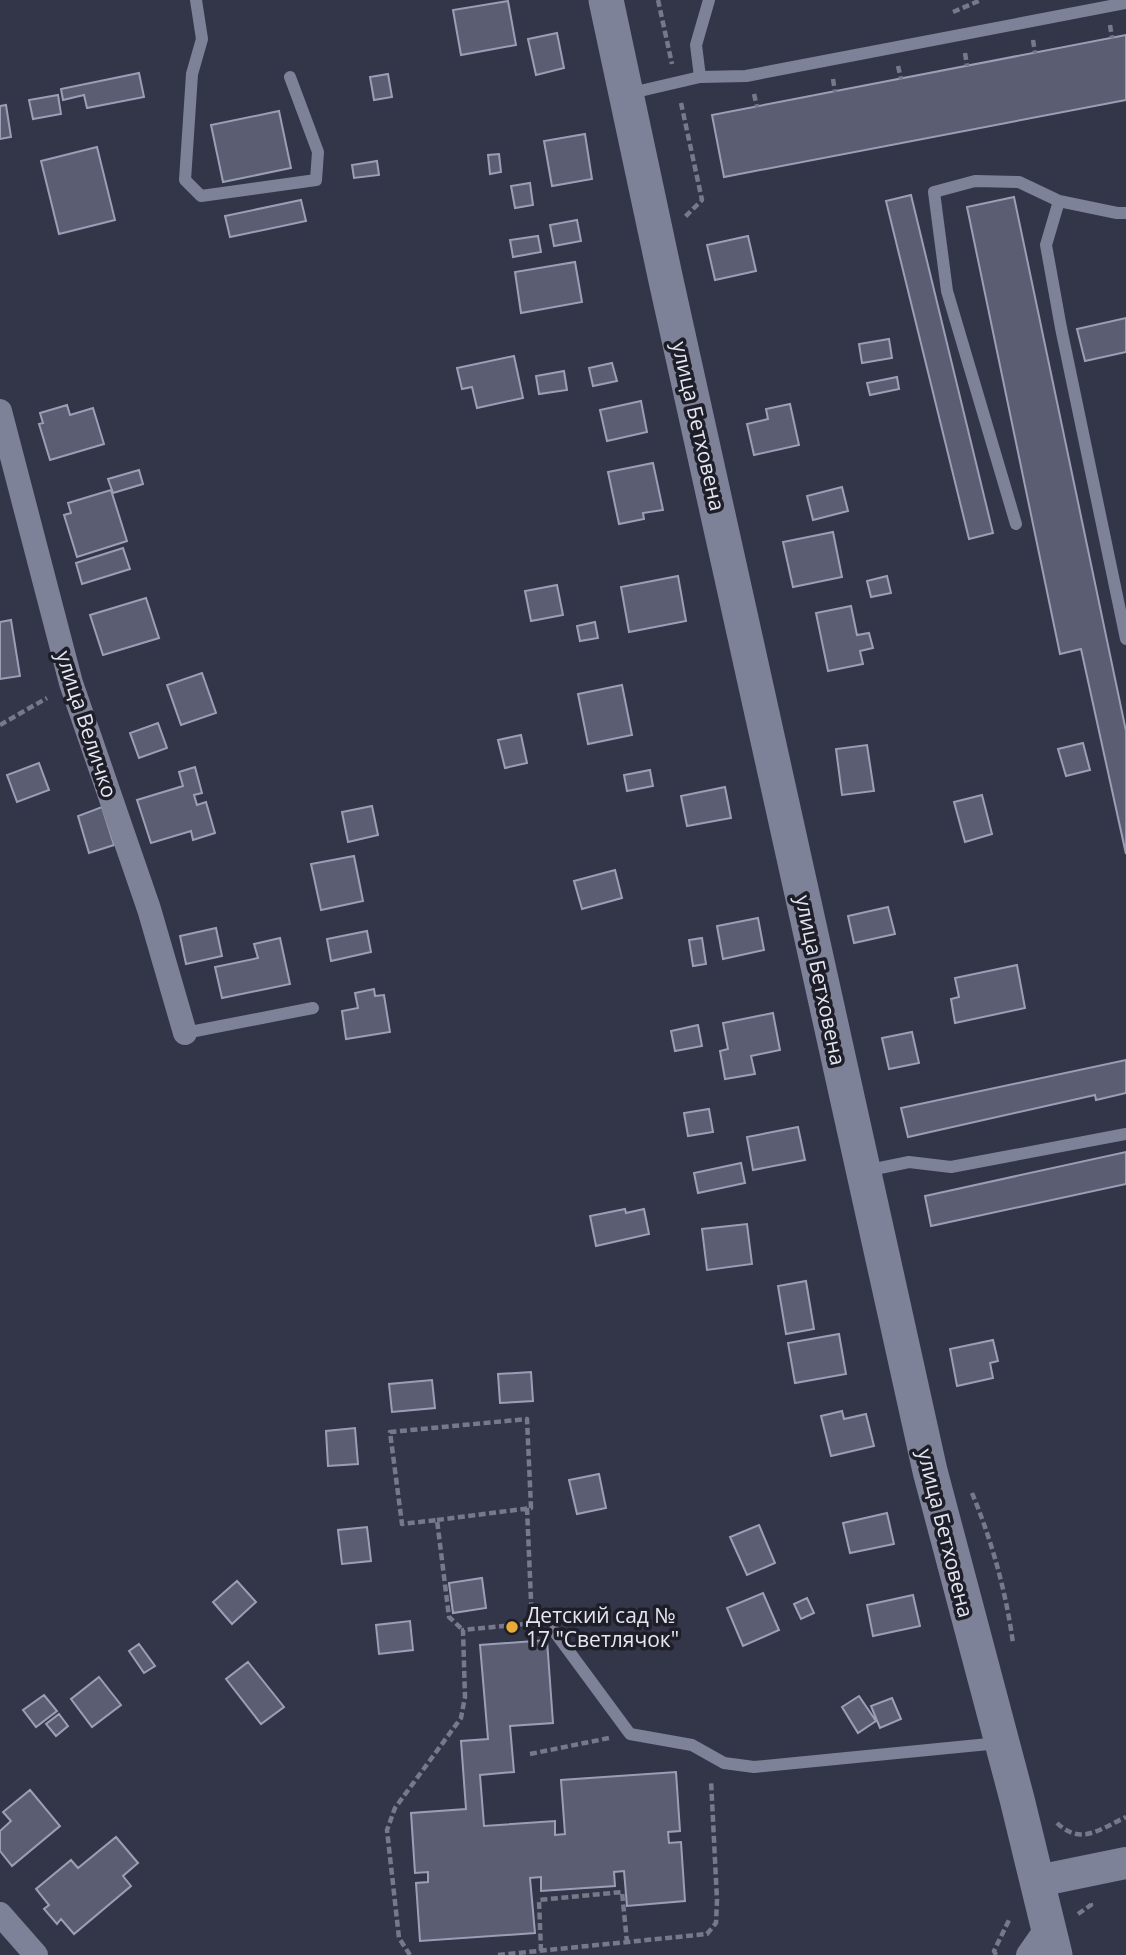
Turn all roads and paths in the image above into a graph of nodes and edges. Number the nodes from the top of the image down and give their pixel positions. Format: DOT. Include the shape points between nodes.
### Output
graph roads {
  1 [pos="196,0"];
  2 [pos="606,0"];
  3 [pos="709,0"];
  4 [pos="1126,3"];
  5 [pos="700,77"];
  6 [pos="290,78"];
  7 [pos="626,94"];
  8 [pos="1059,201"];
  9 [pos="1126,213"];
  10 [pos="0,411"];
  11 [pos="1016,524"];
  12 [pos="1126,639"];
  13 [pos="71,683"];
  14 [pos="0,725"];
  15 [pos="313,1008"];
  16 [pos="186,1033"];
  17 [pos="1126,1134"];
  18 [pos="863,1171"];
  19 [pos="527,1508"];
  20 [pos="437,1520"];
  21 [pos="532,1624"];
  22 [pos="463,1630"];
  23 [pos="554,1631"];
  24 [pos="630,1734"];
  25 [pos="1001,1742"];
  26 [pos="530,1754"];
  27 [pos="709,1755"];
  28 [pos="1050,1816"];
  29 [pos="1126,1817"];
  30 [pos="1126,1863"];
  31 [pos="1038,1881"];
  32 [pos="0,1914"];
  33 [pos="1052,1940"];
  34 [pos="627,1942"];
  35 [pos="541,1951"];
  36 [pos="36,1955"];
  37 [pos="410,1955"];
  38 [pos="498,1955"];
  39 [pos="1028,1955"];
  1 -- 6 [label="lane" via="202,38 192,74 184,180 201,196 316,180 318,152"];
  2 -- 7 [label="main road, улица Бетховена"];
  3 -- 5 [label="lane" via="696,45"];
  4 -- 5 [label="lane" via="746,76"];
  5 -- 7 [label="lane"];
  7 -- 18 [label="main road, улица Бетховена"];
  8 -- 9 [label="lane"];
  8 -- 11 [label="lane" via="1019,182 975,181 934,192 947,291"];
  8 -- 12 [label="lane" via="1046,245"];
  10 -- 13 [label="street, улица Величко"];
  13 -- 14 [label="path"];
  13 -- 16 [label="street, улица Величко" via="149,909"];
  15 -- 16 [label="lane"];
  17 -- 18 [label="lane" via="951,1167 909,1162"];
  18 -- 25 [label="main road, улица Бетховена" via="930,1471"];
  19 -- 20 [label="path"];
  19 -- 20 [label="path" via="531,1508 527,1419 390,1432 402,1524"];
  19 -- 21 [label="path"];
  20 -- 22 [label="path" via="449,1617"];
  21 -- 22 [label="path"];
  21 -- 23 [label="path"];
  22 -- 37 [label="path" via="465,1697 461,1718 395,1808 387,1830 399,1938"];
  23 -- 24 [label="lane"];
  24 -- 26 [label="path"];
  24 -- 27 [label="lane" via="692,1745"];
  25 -- 27 [label="lane" via="754,1767 723,1763"];
  25 -- 31 [label="main road, улица Бетховена"];
  27 -- 34 [label="path" via="716,1923 707,1934"];
  28 -- 29 [label="path" via="1076,1836"];
  30 -- 31 [label="street"];
  31 -- 33 [label="main road, улица Бетховена"];
  32 -- 36 [label="street"];
  33 -- 39 [label="street"];
  34 -- 35 [label="path"];
  34 -- 35 [label="path" via="622,1892 539,1900"];
  35 -- 38 [label="path"];
}
